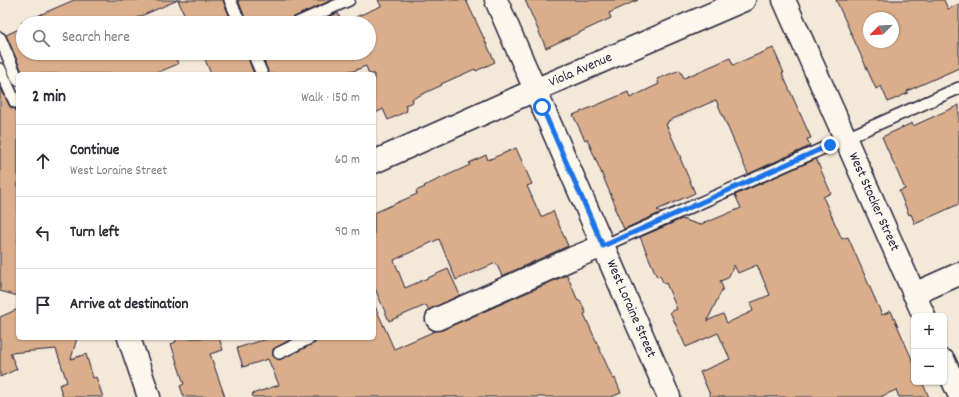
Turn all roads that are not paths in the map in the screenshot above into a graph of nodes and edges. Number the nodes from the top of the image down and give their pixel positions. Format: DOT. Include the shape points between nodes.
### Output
graph roads {
  1 [pos="230,0"];
  2 [pos="349,0"];
  3 [pos="496,0"];
  4 [pos="744,0"];
  5 [pos="784,0"];
  6 [pos="237,16"];
  7 [pos="313,16"];
  8 [pos="0,38"];
  9 [pos="256,60"];
  10 [pos="0,69"];
  11 [pos="261,72"];
  12 [pos="16,75"];
  13 [pos="959,88"];
  14 [pos="535,90"];
  15 [pos="15,102"];
  16 [pos="845,138"];
  17 [pos="376,161"];
  18 [pos="603,246"];
  19 [pos="959,274"];
  20 [pos="914,294"];
  21 [pos="923,313"];
  22 [pos="437,319"];
  23 [pos="130,340"];
  24 [pos="306,340"];
  25 [pos="279,353"];
  26 [pos="947,368"];
  27 [pos="959,394"];
  28 [pos="149,397"];
  29 [pos="669,397"];
  1 -- 6 [label="lane"];
  2 -- 7 [label="lane"];
  3 -- 14 [label="street, West Loraine Street"];
  4 -- 14 [label="street, Viola Avenue"];
  5 -- 16 [label="street, West Stocker Street"];
  8 -- 12 [label="lane"];
  9 -- 11 [label="lane"];
  10 -- 15 [label="lane"];
  13 -- 16 [label="lane"];
  14 -- 17 [label="street, Viola Avenue"];
  14 -- 18 [label="street, West Loraine Street"];
  16 -- 18 [label="lane"];
  16 -- 20 [label="street, West Stocker Street"];
  18 -- 22 [label="street"];
  18 -- 29 [label="street, West Loraine Street"];
  19 -- 20 [label="street"];
  20 -- 21 [label="street, West Stocker Street"];
  23 -- 28 [label="street"];
  24 -- 25 [label="lane"];
  26 -- 27 [label="street"];
}
